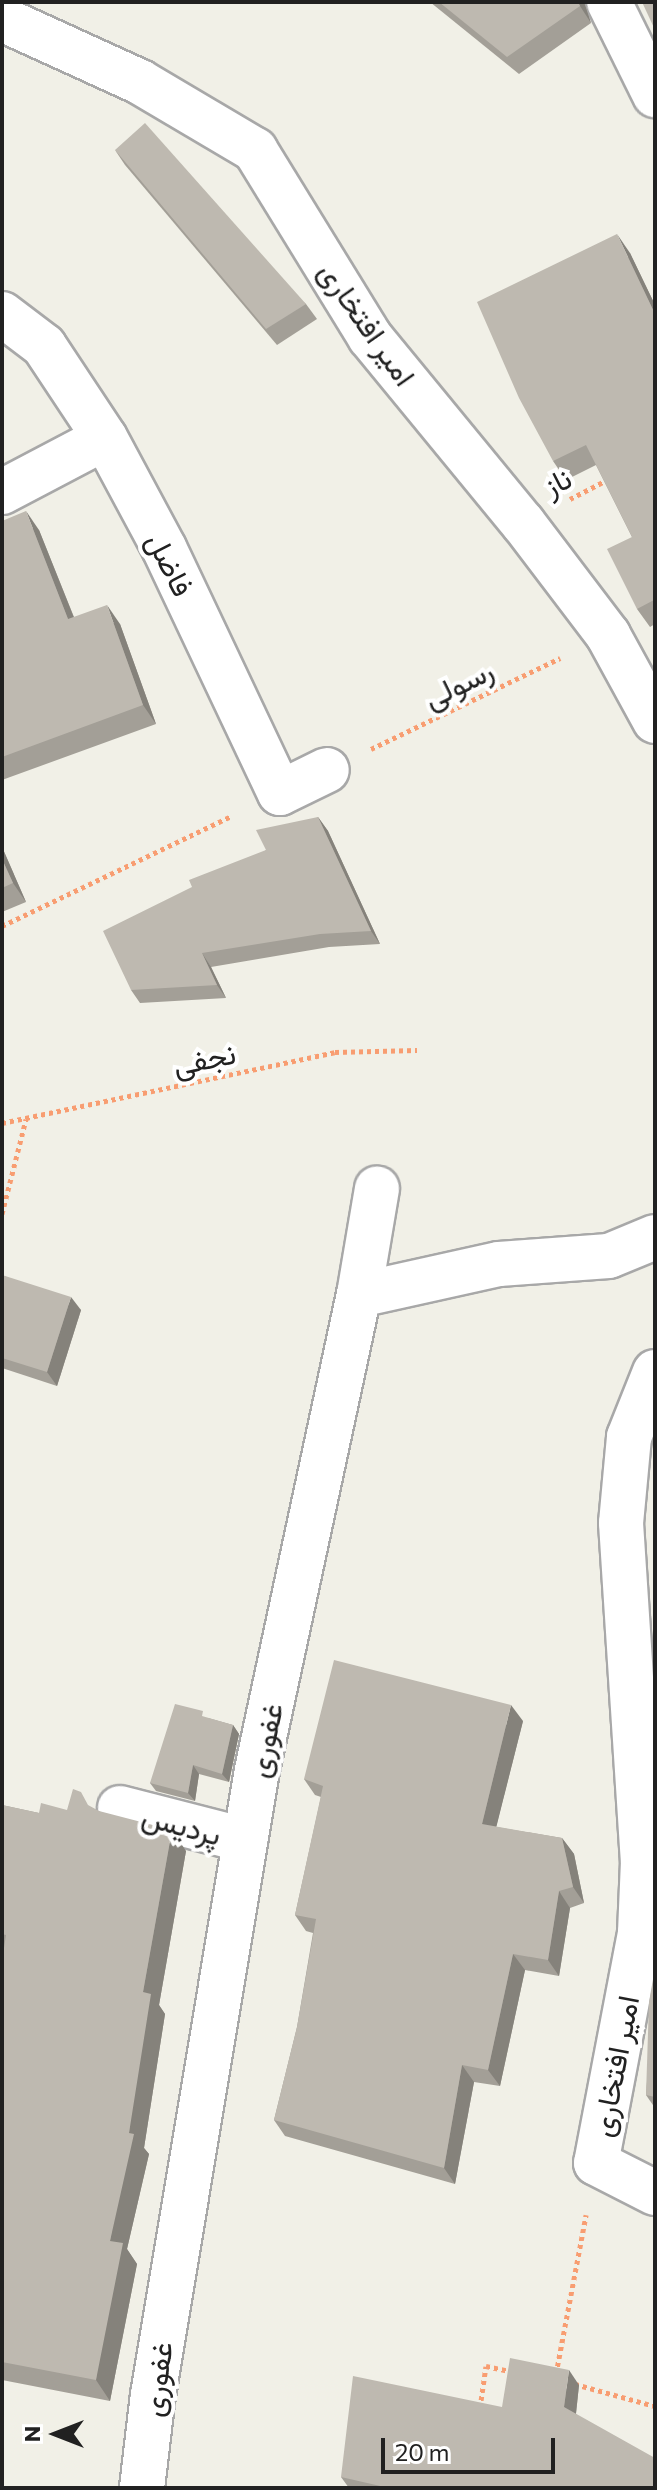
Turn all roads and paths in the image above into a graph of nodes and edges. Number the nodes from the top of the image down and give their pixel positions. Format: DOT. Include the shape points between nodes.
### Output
graph roads {
  1 [pos="609,2"];
  2 [pos="2,19"];
  3 [pos="655,95"];
  4 [pos="2,314"];
  5 [pos="105,438"];
  6 [pos="615,476"];
  7 [pos="2,492"];
  8 [pos="523,523"];
  9 [pos="608,635"];
  10 [pos="655,721"];
  11 [pos="327,770"];
  12 [pos="280,793"];
  13 [pos="2,926"];
  14 [pos="417,1050"];
  15 [pos="26,1119"];
  16 [pos="2,1123"];
  17 [pos="377,1189"];
  18 [pos="2,1214"];
  19 [pos="655,1237"];
  20 [pos="359,1295"];
  21 [pos="655,1372"];
  22 [pos="120,1808"];
  23 [pos="245,1840"];
  24 [pos="596,2163"];
  25 [pos="655,2193"];
  26 [pos="521,2373"];
  27 [pos="544,2377"];
  28 [pos="555,2379"];
  29 [pos="655,2406"];
  30 [pos="480,2412"];
  31 [pos="142,2488"];
  1 -- 3 [label="street"];
  2 -- 8 [label="street, امیر افتخاری" via="140,82 255,150 370,337"];
  4 -- 5 [label="street, فاضل" via="44,346"];
  5 -- 7 [label="street"];
  5 -- 12 [label="street, فاضل" via="164,548"];
  6 -- 8 [label="path, ناز"];
  8 -- 9 [label="street, امیر افتخاری"];
  9 -- 10 [label="street, امیر افتخاری"];
  9 -- 11 [label="path, رسولی"];
  11 -- 12 [label="street"];
  12 -- 13 [label="path"];
  14 -- 15 [label="path, نجفی" via="335,1052"];
  15 -- 16 [label="path, نجفی"];
  15 -- 18 [label="path"];
  17 -- 20 [label="street, غفوری"];
  19 -- 20 [label="street" via="609,1256 499,1264"];
  20 -- 23 [label="street, غفوری"];
  21 -- 24 [label="street, امیر افتخاری" via="629,1437 621,1523 643,1861 640,1933"];
  22 -- 23 [label="street, پردیس"];
  23 -- 31 [label="street, غفوری"];
  24 -- 25 [label="street"];
  24 -- 28 [label="path, امیر افتخاری"];
  26 -- 30 [label="path" via="486,2366"];
  27 -- 28 [label="path"];
  28 -- 29 [label="path"];
}
